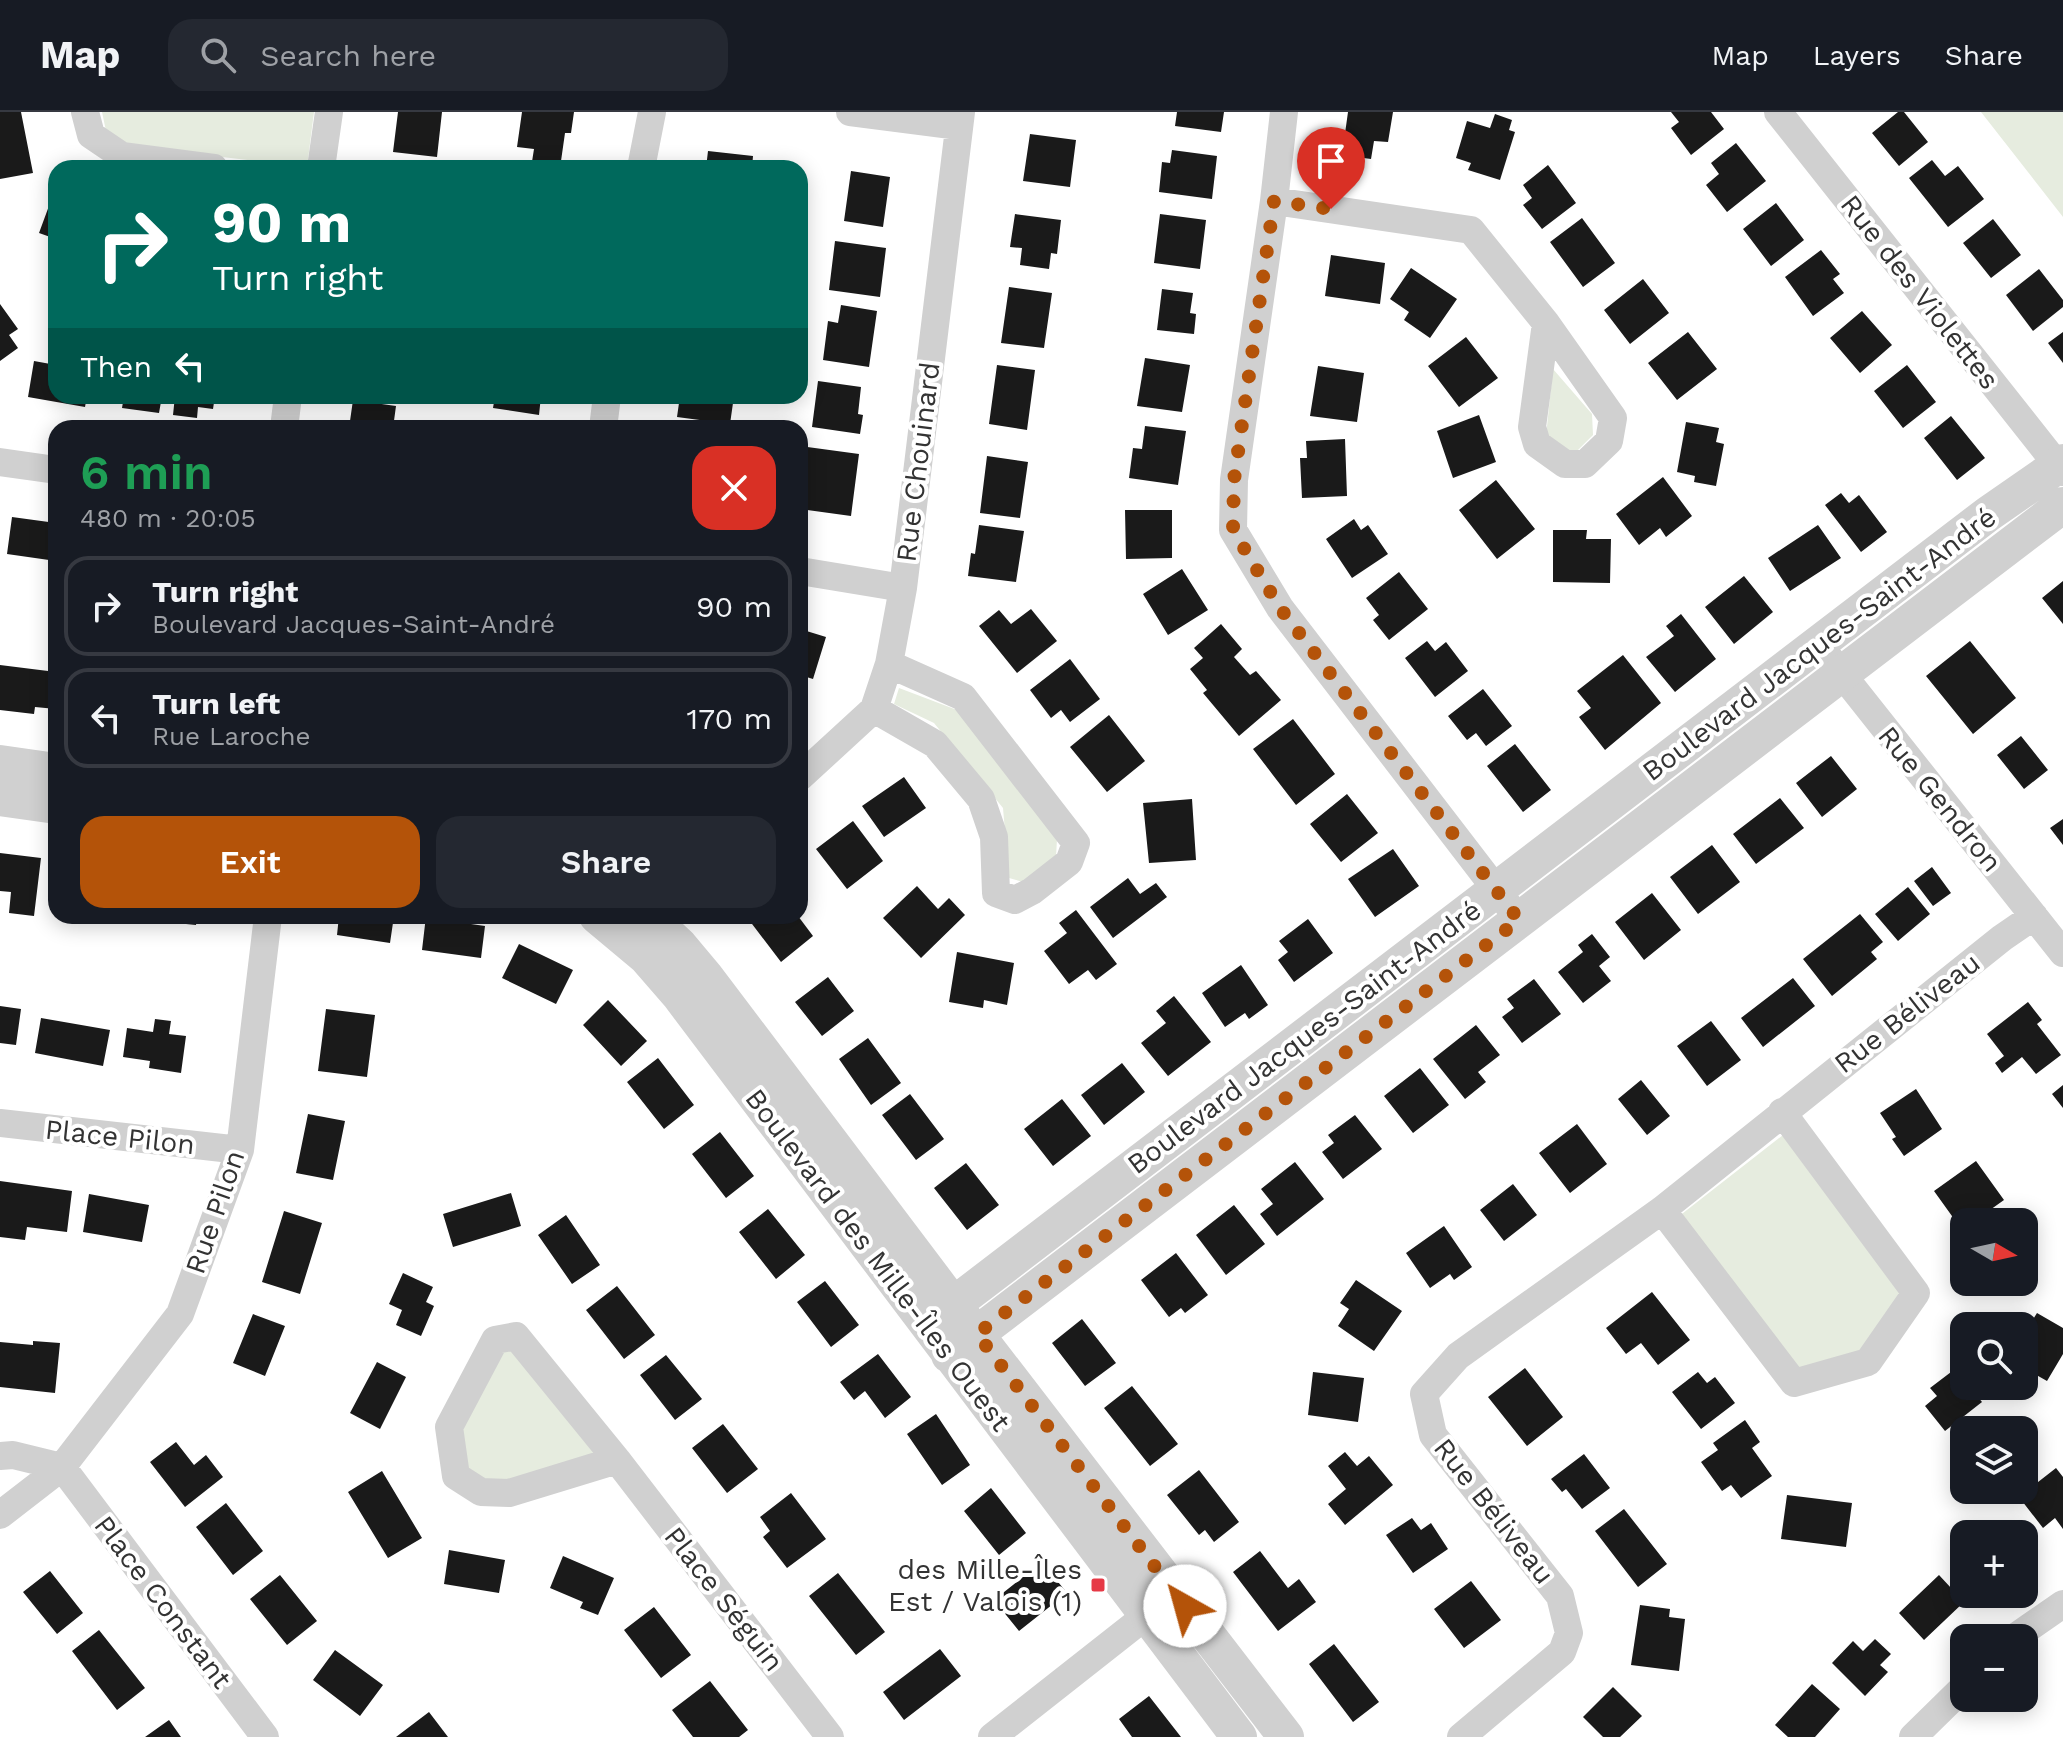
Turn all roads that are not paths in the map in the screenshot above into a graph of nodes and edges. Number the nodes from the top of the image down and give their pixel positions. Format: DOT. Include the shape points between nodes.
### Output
graph roads {
  1 [pos="85,112"];
  2 [pos="329,112"];
  3 [pos="652,112"];
  4 [pos="850,112"];
  5 [pos="1284,112"];
  6 [pos="1778,112"];
  7 [pos="960,119"];
  8 [pos="153,160"];
  9 [pos="322,160"];
  10 [pos="643,160"];
  11 [pos="1274,201"];
  12 [pos="1546,323"];
  13 [pos="0,462"];
  14 [pos="2061,466"];
  15 [pos="48,469"];
  16 [pos="2063,505"];
  17 [pos="808,572"];
  18 [pos="903,588"];
  19 [pos="1818,644"];
  20 [pos="889,664"];
  21 [pos="1840,673"];
  22 [pos="874,709"];
  23 [pos="0,763"];
  24 [pos="48,770"];
  25 [pos="808,770"];
  26 [pos="0,798"];
  27 [pos="48,805"];
  28 [pos="1496,890"];
  29 [pos="2034,916"];
  30 [pos="1519,920"];
  31 [pos="267,924"];
  32 [pos="645,924"];
  33 [pos="2063,953"];
  34 [pos="1782,1112"];
  35 [pos="0,1123"];
  36 [pos="240,1150"];
  37 [pos="1662,1210"];
  38 [pos="941,1314"];
  39 [pos="963,1344"];
  40 [pos="0,1456"];
  41 [pos="617,1460"];
  42 [pos="62,1467"];
  43 [pos="0,1515"];
  44 [pos="1175,1594"];
  45 [pos="2063,1604"];
  46 [pos="1145,1615"];
  47 [pos="2034,1624"];
  48 [pos="1950,1701"];
  49 [pos="265,1737"];
  50 [pos="830,1737"];
  51 [pos="992,1737"];
  52 [pos="1239,1737"];
  53 [pos="1286,1737"];
  54 [pos="1461,1737"];
  55 [pos="1913,1737"];
  1 -- 8 [label="street" via="91,135 122,156"];
  2 -- 9 [label="street"];
  3 -- 10 [label="street"];
  4 -- 7 [label="street"];
  5 -- 11 [label="street"];
  6 -- 14 [label="street, Rue des Violettes"];
  7 -- 18 [label="street, Rue Chouinard"];
  11 -- 12 [label="street" via="1471,230"];
  11 -- 28 [label="street" via="1234,480 1233,530 1280,608"];
  13 -- 15 [label="street"];
  14 -- 19 [label="street, Boulevard Jacques-Saint-André" via="2013,495"];
  16 -- 21 [label="street, Boulevard Jacques-Saint-André"];
  17 -- 18 [label="street"];
  18 -- 20 [label="street, Rue Chouinard"];
  19 -- 21 [label="street, Rue Gendron"];
  19 -- 28 [label="street, Boulevard Jacques-Saint-André"];
  20 -- 22 [label="street, Rue Chouinard"];
  20 -- 22 [label="street" via="963,697 1076,843 1069,862 1015,900 996,893 994,837 981,799 935,744"];
  21 -- 29 [label="street, Rue Gendron"];
  21 -- 30 [label="street, Boulevard Jacques-Saint-André"];
  22 -- 25 [label="street, Rue Chouinard"];
  23 -- 24 [label="street"];
  26 -- 27 [label="street"];
  28 -- 30 [label="street"];
  28 -- 38 [label="street, Boulevard Jacques-Saint-André"];
  29 -- 33 [label="street, Rue Gendron"];
  29 -- 34 [label="street, Rue Béliveau"];
  30 -- 39 [label="street, Boulevard Jacques-Saint-André"];
  31 -- 36 [label="street, Rue Pilon"];
  32 -- 38 [label="street, Boulevard des Mille-Îles Ouest" via="679,995"];
  34 -- 37 [label="street, Rue Béliveau"];
  34 -- 37 [label="street" via="1916,1293 1868,1362 1794,1383"];
  35 -- 36 [label="street, Place Pilon"];
  36 -- 42 [label="street, Rue Pilon" via="180,1314"];
  37 -- 54 [label="street, Rue Béliveau" via="1458,1356 1424,1394 1433,1435 1560,1596 1569,1633 1562,1652"];
  38 -- 39 [label="street, Boulevard des Mille-Îles Ouest"];
  39 -- 44 [label="street, Boulevard des Mille-Îles Ouest"];
  39 -- 46 [label="street, Boulevard des Mille-Îles Ouest"];
  40 -- 42 [label="street"];
  41 -- 41 [label="street, Place Séguin" via="516,1336 495,1340 449,1427 456,1476 481,1492 509,1493"];
  41 -- 50 [label="street, Place Séguin"];
  42 -- 43 [label="street, Rue Pilon"];
  42 -- 49 [label="street, Place Constant"];
  44 -- 46 [label="street"];
  44 -- 53 [label="street, Boulevard des Mille-Îles Ouest"];
  45 -- 47 [label="street"];
  46 -- 51 [label="street"];
  46 -- 52 [label="street, Boulevard des Mille-Îles Ouest"];
  48 -- 55 [label="street"];
}
